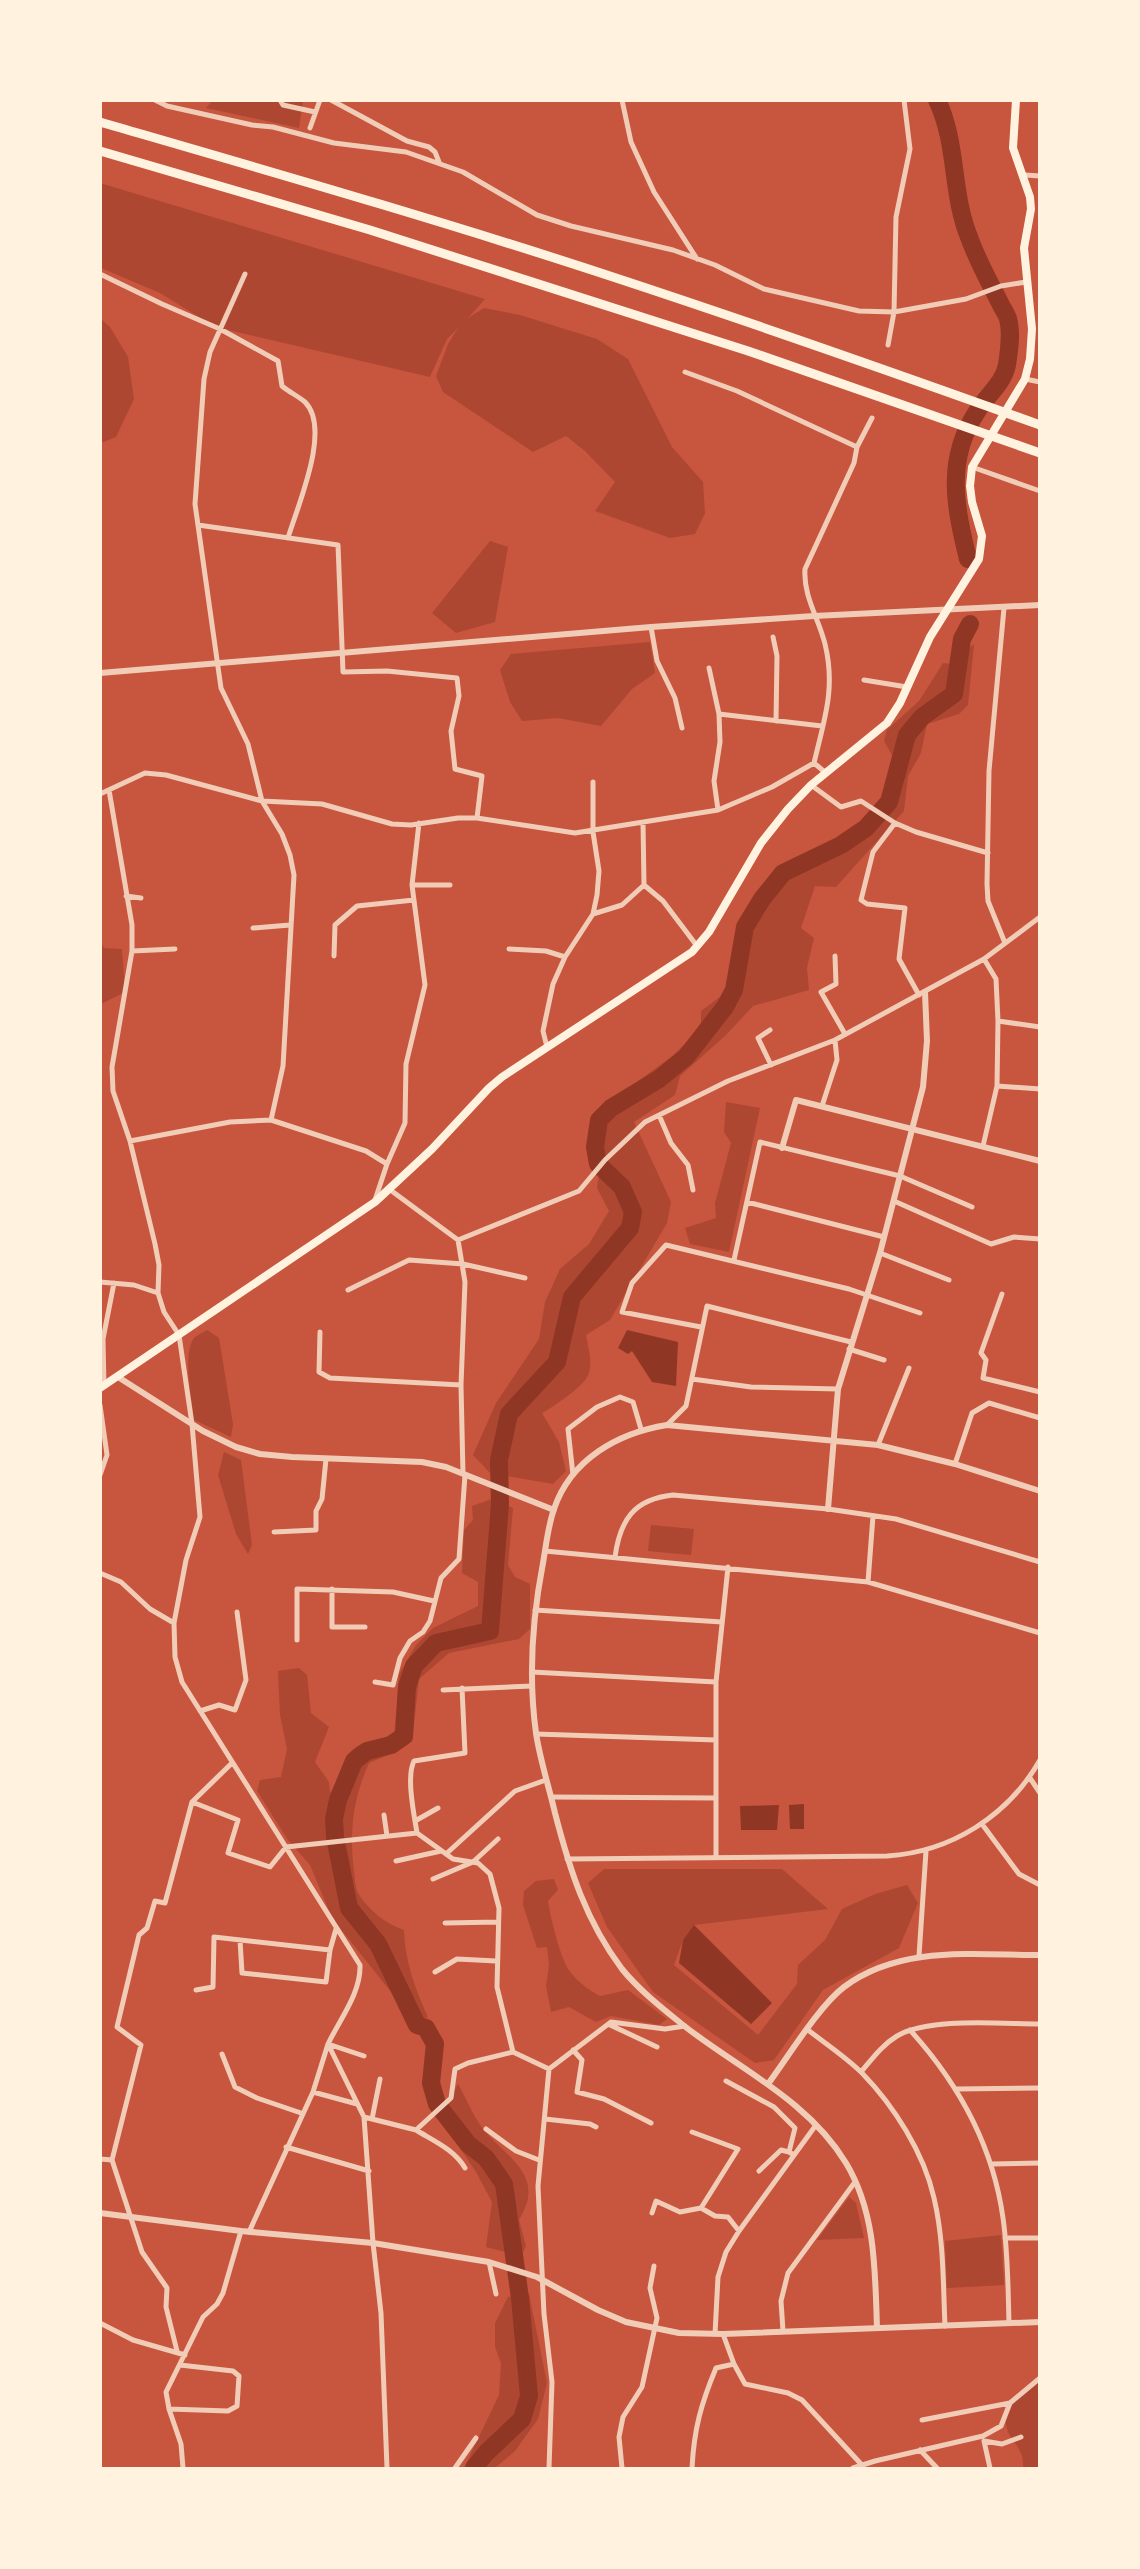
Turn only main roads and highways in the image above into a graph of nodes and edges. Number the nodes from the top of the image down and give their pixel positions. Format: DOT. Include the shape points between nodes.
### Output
graph roads {
  1 [pos="1016,100"];
  2 [pos="100,122"];
  3 [pos="100,151"];
  4 [pos="1040,425"];
  5 [pos="1040,453"];
  6 [pos="102,1387"];
  1 -- 6 [label="main road" via="1013,148 1025,175 1031,209 1024,248 1032,329 1030,359 1024,379 972,467 970,486 982,536 980,559 946,611 887,723 811,785 761,843 709,932 679,962 489,1088 375,1202"];
  2 -- 4 [label="highway" via="600,273"];
  3 -- 5 [label="highway" via="381,233 748,351"];
}
